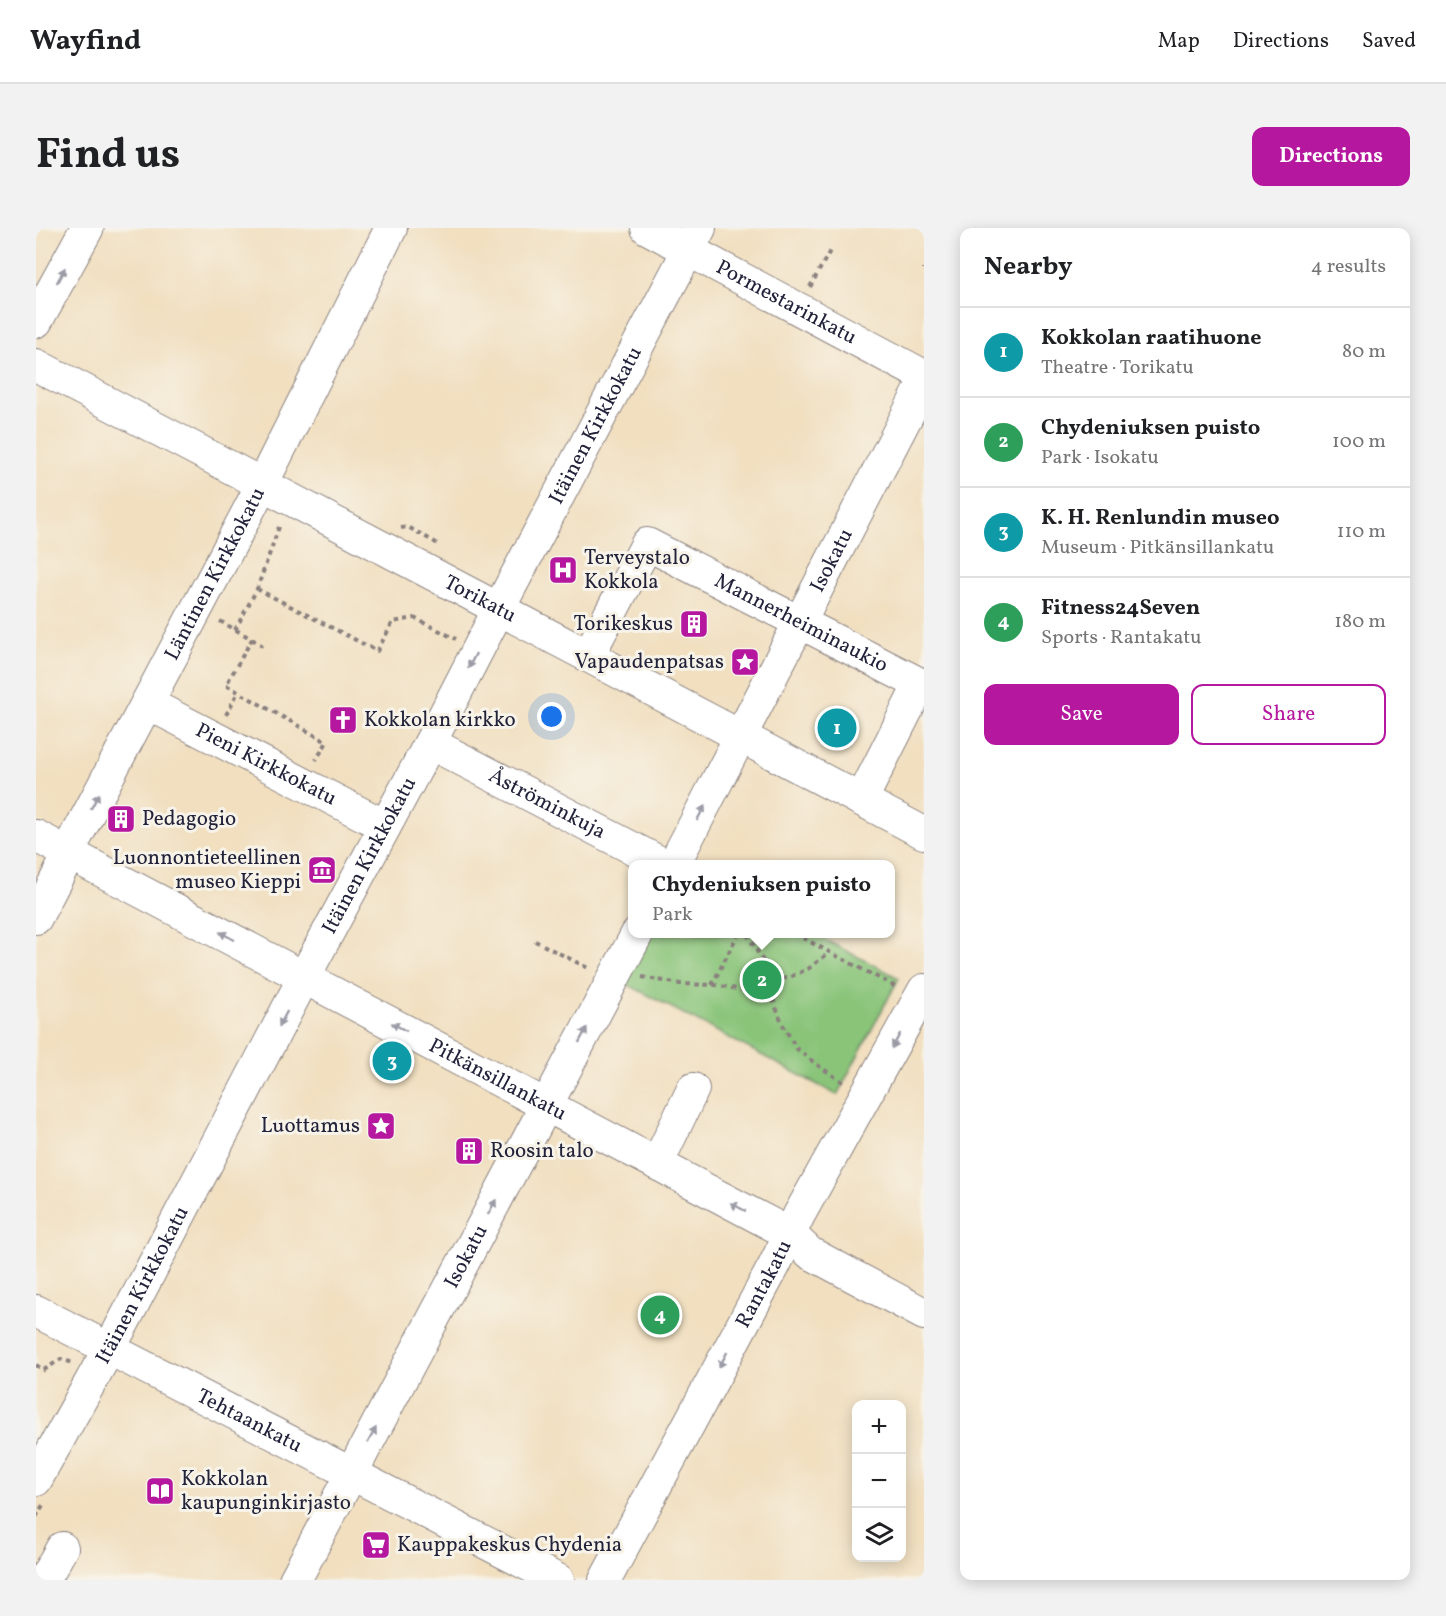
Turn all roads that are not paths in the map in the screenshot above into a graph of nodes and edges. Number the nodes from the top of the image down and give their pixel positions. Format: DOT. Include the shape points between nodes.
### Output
graph roads {
  1 [pos="87,228"];
  2 [pos="391,228"];
  3 [pos="647,228"];
  4 [pos="694,239"];
  5 [pos="36,321"];
  6 [pos="36,365"];
  7 [pos="924,376"];
  8 [pos="924,383"];
  9 [pos="262,484"];
  10 [pos="499,609"];
  11 [pos="800,623"];
  12 [pos="588,656"];
  13 [pos="147,703"];
  14 [pos="741,737"];
  15 [pos="430,743"];
  16 [pos="859,799"];
  17 [pos="385,826"];
  18 [pos="924,833"];
  19 [pos="36,836"];
  20 [pos="69,853"];
  21 [pos="655,860"];
  22 [pos="676,860"];
  23 [pos="36,918"];
  24 [pos="636,938"];
  25 [pos="304,977"];
  26 [pos="912,989"];
  27 [pos="693,1089"];
  28 [pos="546,1105"];
  29 [pos="657,1164"];
  30 [pos="790,1234"];
  31 [pos="36,1311"];
  32 [pos="924,1314"];
  33 [pos="109,1349"];
  34 [pos="352,1473"];
  35 [pos="36,1480"];
  36 [pos="62,1548"];
  37 [pos="44,1580"];
  38 [pos="295,1580"];
  39 [pos="558,1580"];
  40 [pos="605,1580"];
  5 -- 1 [label="main road, one-way"];
  2 -- 9 [label="street, Läntinen Kirkkokatu"];
  3 -- 4 [label="street, Pormestarinkatu"];
  4 -- 7 [label="street, Pormestarinkatu" via="798,309"];
  4 -- 10 [label="street, Itäinen Kirkkokatu"];
  6 -- 9 [label="street, Torikatu"];
  8 -- 11 [label="street, Isokatu"];
  9 -- 10 [label="street, Torikatu"];
  9 -- 13 [label="street, Läntinen Kirkkokatu"];
  10 -- 12 [label="street, Torikatu"];
  10 -- 15 [label="street, Itäinen Kirkkokatu, one-way"];
  11 -- 12 [label="street, Mannerheiminaukio" via="647,544"];
  11 -- 14 [label="street, Isokatu"];
  11 -- 16 [label="street, Mannerheiminaukio" via="920,684"];
  12 -- 14 [label="street, Torikatu"];
  13 -- 17 [label="street, Pieni Kirkkokatu"];
  20 -- 13 [label="street, Läntinen Kirkkokatu, one-way"];
  14 -- 16 [label="street, Torikatu"];
  22 -- 14 [label="street, Isokatu, one-way"];
  15 -- 17 [label="street, Itäinen Kirkkokatu"];
  15 -- 21 [label="street, Åströminkuja"];
  16 -- 18 [label="street, Torikatu"];
  17 -- 25 [label="street, Itäinen Kirkkokatu"];
  19 -- 20 [label="street, Pitkänsillankatu"];
  20 -- 23 [label="street, Läntinen Kirkkokatu"];
  25 -- 20 [label="street, Pitkänsillankatu, one-way"];
  28 -- 24 [label="street, Isokatu, one-way" via="624,978"];
  28 -- 25 [label="street, Pitkänsillankatu, one-way"];
  25 -- 33 [label="street, Itäinen Kirkkokatu, one-way"];
  26 -- 30 [label="street, Rantakatu, one-way"];
  27 -- 29 [label="street"];
  28 -- 29 [label="street, Pitkänsillankatu"];
  34 -- 28 [label="street, Isokatu, one-way"];
  30 -- 29 [label="street, Pitkänsillankatu, one-way"];
  30 -- 32 [label="street, Pitkänsillankatu" via="810,1253"];
  30 -- 40 [label="street, Rantakatu, one-way"];
  31 -- 33 [label="street, Tehtaankatu"];
  33 -- 34 [label="street, Tehtaankatu"];
  33 -- 35 [label="street, Itäinen Kirkkokatu"];
  34 -- 38 [label="street, Isokatu"];
  34 -- 39 [label="street, Tehtaankatu"];
  36 -- 37 [label="street"];
}
